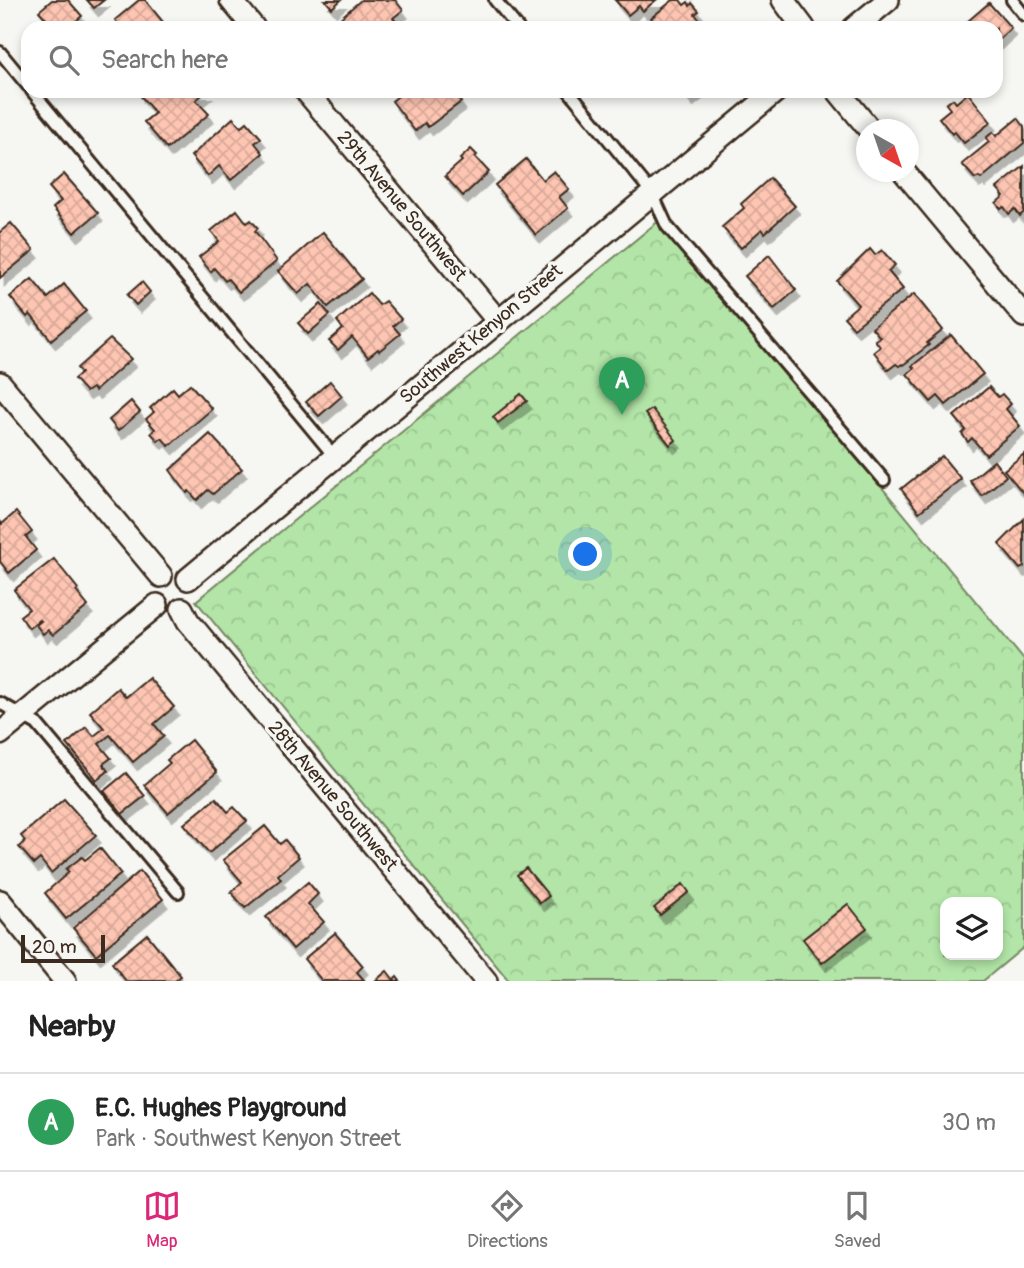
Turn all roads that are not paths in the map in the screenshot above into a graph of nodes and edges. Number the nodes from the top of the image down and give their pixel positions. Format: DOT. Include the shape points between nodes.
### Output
graph roads {
  1 [pos="231,0"];
  2 [pos="495,0"];
  3 [pos="783,0"];
  4 [pos="888,0"];
  5 [pos="1012,0"];
  6 [pos="1024,15"];
  7 [pos="248,21"];
  8 [pos="512,21"];
  9 [pos="799,21"];
  10 [pos="862,21"];
  11 [pos="0,52"];
  12 [pos="21,78"];
  13 [pos="38,98"];
  14 [pos="312,98"];
  15 [pos="575,98"];
  16 [pos="767,98"];
  17 [pos="844,98"];
  18 [pos="861,119"];
  19 [pos="912,182"];
  20 [pos="652,193"];
  21 [pos="1024,316"];
  22 [pos="498,321"];
  23 [pos="0,383"];
  24 [pos="334,456"];
  25 [pos="884,480"];
  26 [pos="161,576"];
  27 [pos="188,579"];
  28 [pos="157,605"];
  29 [pos="182,609"];
  30 [pos="0,704"];
  31 [pos="22,716"];
  32 [pos="0,734"];
  33 [pos="178,892"];
  34 [pos="0,901"];
  35 [pos="65,981"];
  36 [pos="486,981"];
  1 -- 7 [label="street"];
  2 -- 8 [label="lane"];
  3 -- 9 [label="street"];
  4 -- 10 [label="street"];
  5 -- 6 [label="lane"];
  11 -- 12 [label="lane"];
  13 -- 24 [label="lane"];
  14 -- 22 [label="street, 29th Avenue Southwest"];
  15 -- 20 [label="lane"];
  16 -- 20 [label="street, Southwest Kenyon Street"];
  17 -- 18 [label="street"];
  19 -- 21 [label="street"];
  20 -- 22 [label="street, Southwest Kenyon Street"];
  20 -- 25 [label="lane" via="667,226"];
  22 -- 24 [label="street, Southwest Kenyon Street"];
  23 -- 26 [label="street"];
  24 -- 27 [label="street, Southwest Kenyon Street"];
  26 -- 27 [label="street" via="173,572"];
  26 -- 28 [label="street" via="152,592"];
  27 -- 29 [label="street" via="192,593"];
  28 -- 29 [label="street" via="169,611"];
  28 -- 31 [label="street"];
  29 -- 36 [label="street, 28th Avenue Southwest"];
  30 -- 31 [label="lane"];
  31 -- 32 [label="street"];
  31 -- 33 [label="lane" via="37,724"];
  34 -- 35 [label="street"];
}
